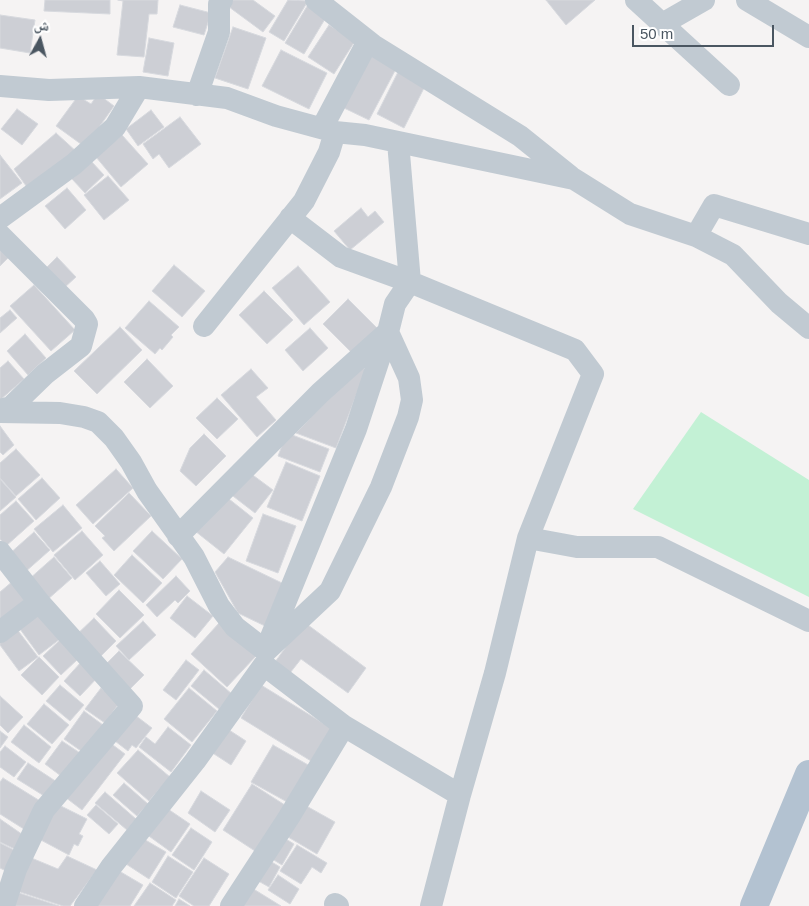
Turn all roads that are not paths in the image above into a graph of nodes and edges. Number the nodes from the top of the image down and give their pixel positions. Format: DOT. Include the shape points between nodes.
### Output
graph roads {
  1 [pos="222,0"];
  2 [pos="316,0"];
  3 [pos="636,0"];
  4 [pos="704,0"];
  5 [pos="747,0"];
  6 [pos="662,24"];
  7 [pos="809,37"];
  8 [pos="368,41"];
  9 [pos="729,85"];
  10 [pos="0,86"];
  11 [pos="139,87"];
  12 [pos="197,95"];
  13 [pos="328,130"];
  14 [pos="398,142"];
  15 [pos="574,179"];
  16 [pos="0,218"];
  17 [pos="290,218"];
  18 [pos="809,234"];
  19 [pos="0,235"];
  20 [pos="696,236"];
  21 [pos="410,282"];
  22 [pos="204,326"];
  23 [pos="809,328"];
  24 [pos="388,332"];
  25 [pos="0,411"];
  26 [pos="178,536"];
  27 [pos="528,538"];
  28 [pos="0,552"];
  29 [pos="39,602"];
  30 [pos="809,622"];
  31 [pos="0,632"];
  32 [pos="265,658"];
  33 [pos="344,726"];
  34 [pos="809,774"];
  35 [pos="460,795"];
  36 [pos="4,906"];
  37 [pos="85,906"];
  38 [pos="230,906"];
  39 [pos="431,906"];
  40 [pos="754,906"];
  1 -- 12 [label="street" via="219,4 219,32"];
  2 -- 8 [label="street"];
  3 -- 6 [label="street"];
  4 -- 6 [label="street"];
  5 -- 7 [label="street"];
  6 -- 9 [label="street"];
  8 -- 13 [label="street"];
  8 -- 15 [label="street" via="520,136"];
  10 -- 11 [label="street" via="49,90"];
  11 -- 12 [label="street"];
  11 -- 16 [label="street" via="115,127 74,164"];
  12 -- 13 [label="street" via="227,98"];
  13 -- 14 [label="street"];
  13 -- 17 [label="street" via="329,152 308,193"];
  14 -- 15 [label="street"];
  14 -- 21 [label="street"];
  15 -- 20 [label="street" via="630,214"];
  17 -- 21 [label="street" via="341,257"];
  17 -- 22 [label="street"];
  18 -- 20 [label="street" via="714,205"];
  19 -- 25 [label="street" via="84,319 87,331 81,346 45,374 11,407"];
  20 -- 23 [label="street" via="733,255"];
  21 -- 24 [label="street" via="395,304"];
  21 -- 27 [label="street" via="575,350 593,374"];
  24 -- 26 [label="street" via="320,393"];
  24 -- 32 [label="street" via="356,429"];
  24 -- 32 [label="street" via="409,378 412,400 408,417 381,487 330,591"];
  25 -- 26 [label="street" via="60,413 84,416 98,422 131,462"];
  26 -- 32 [label="street" via="194,557 219,606"];
  27 -- 30 [label="street" via="577,547 658,547"];
  27 -- 35 [label="street" via="496,673"];
  28 -- 29 [label="street"];
  29 -- 31 [label="street"];
  29 -- 36 [label="street" via="132,706 44,810 16,869"];
  32 -- 33 [label="street"];
  32 -- 37 [label="street" via="195,761 111,867"];
  33 -- 35 [label="street"];
  33 -- 38 [label="street"];
  34 -- 40 [label="main road"];
  35 -- 39 [label="street"];
}
